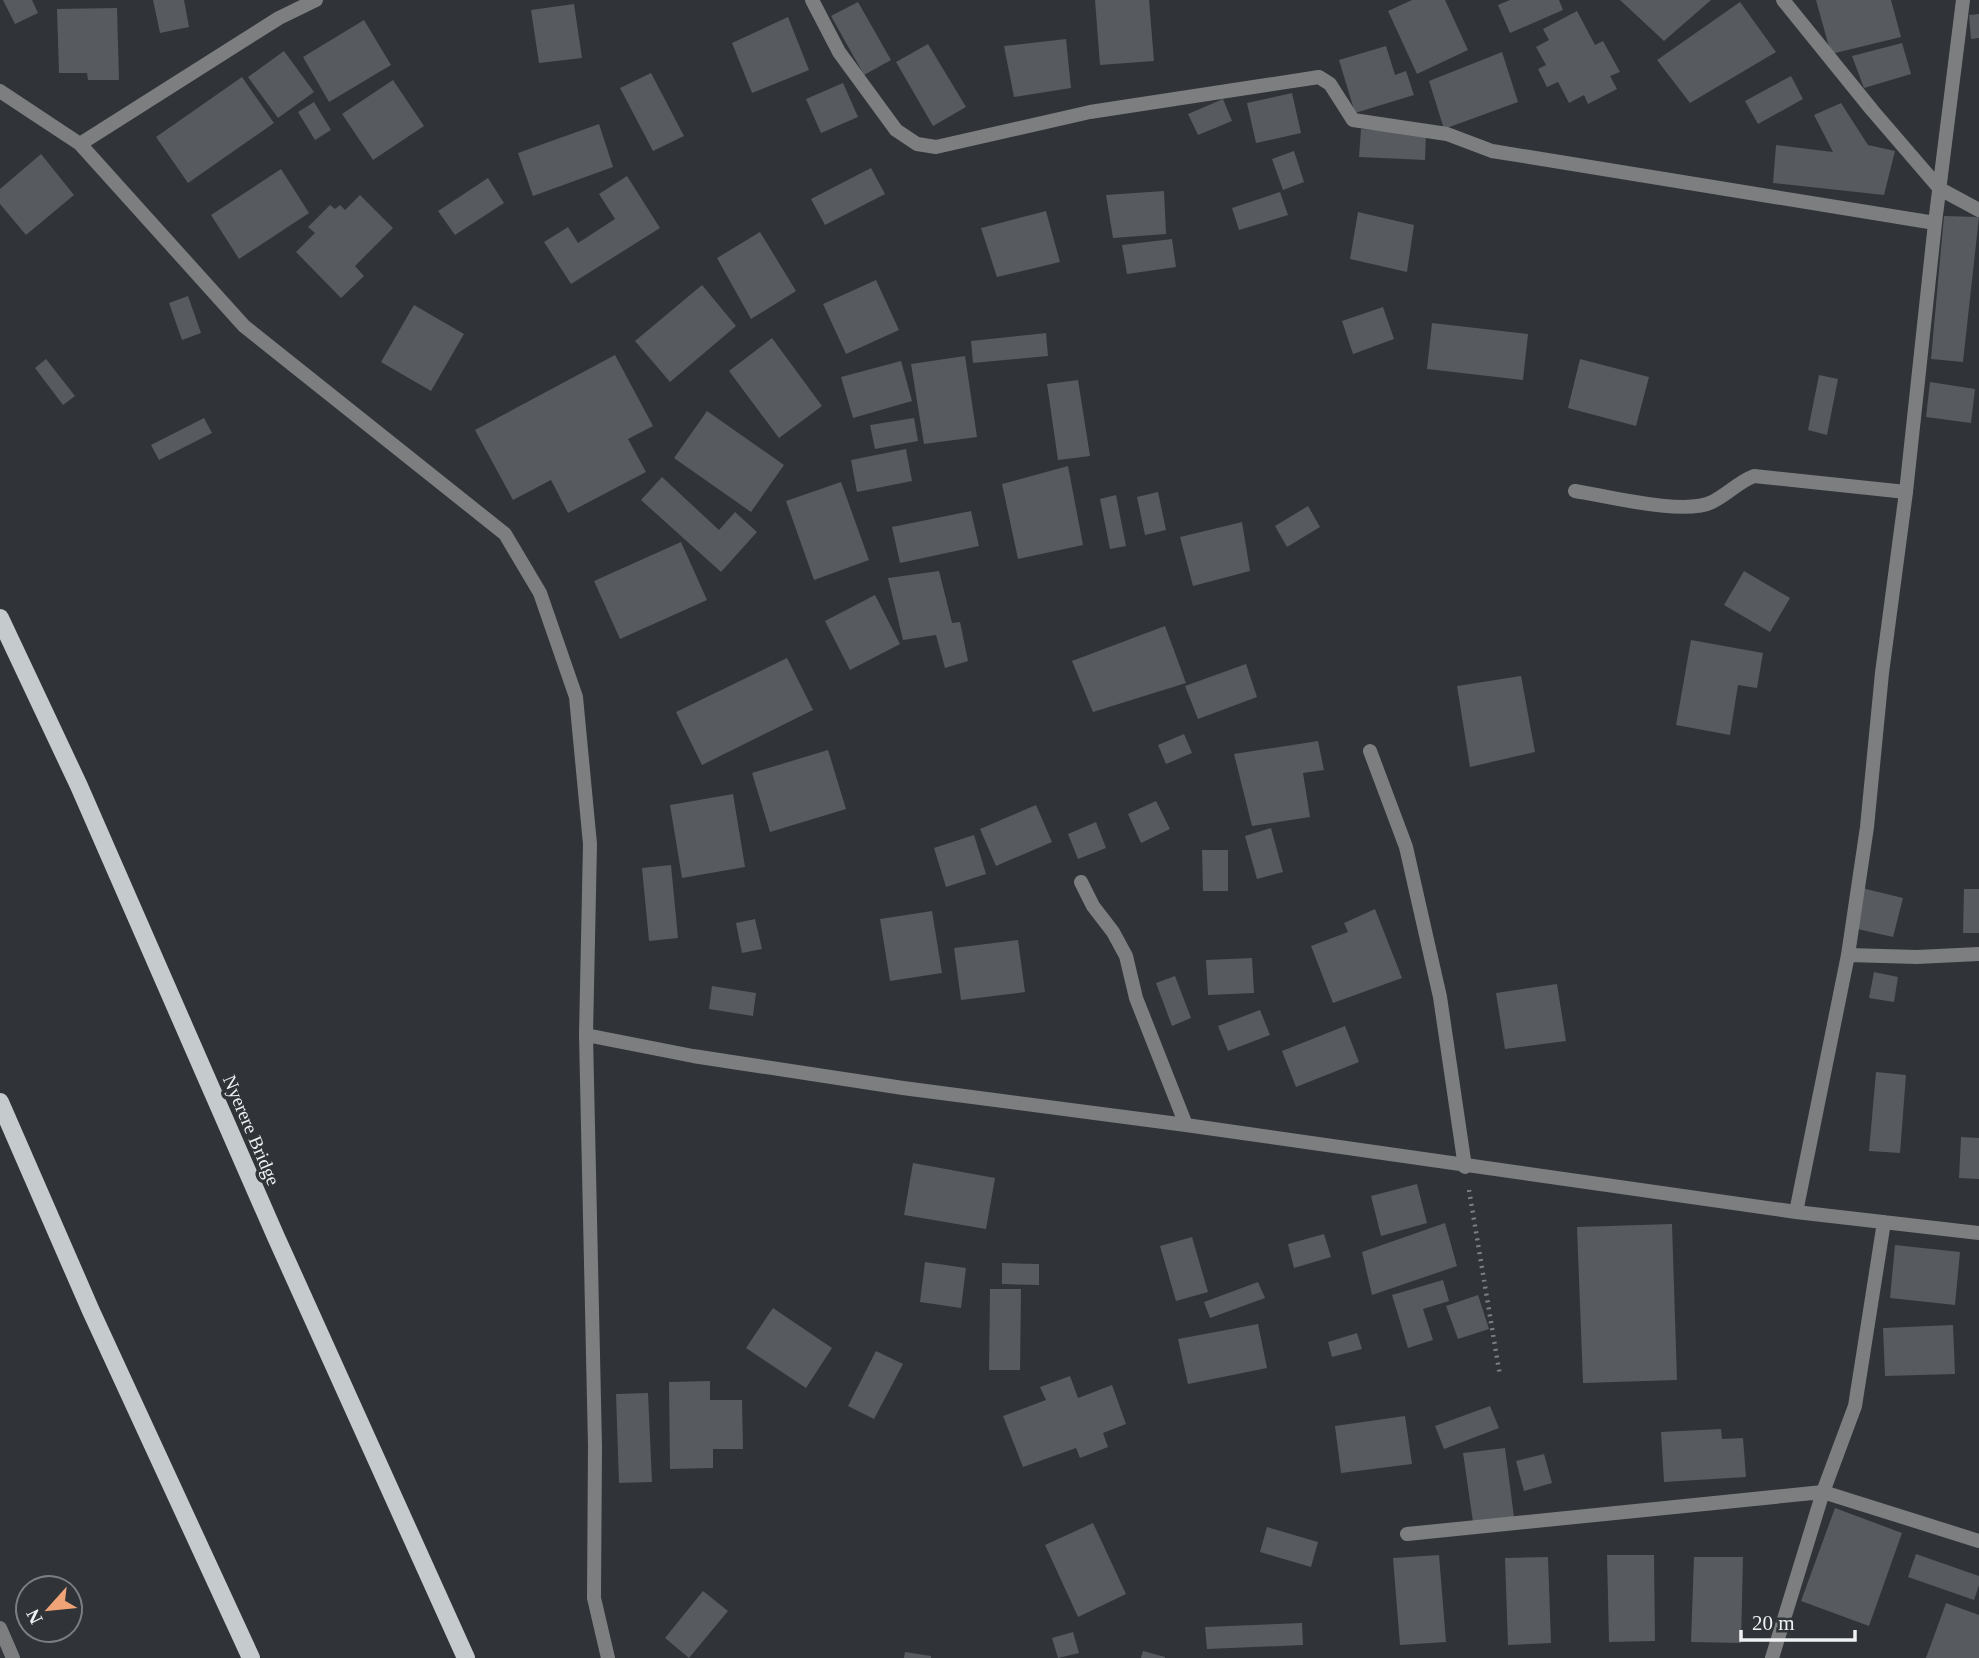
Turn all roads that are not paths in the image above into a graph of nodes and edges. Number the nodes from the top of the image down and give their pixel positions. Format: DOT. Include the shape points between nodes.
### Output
graph roads {
  1 [pos="281,0"];
  2 [pos="316,0"];
  3 [pos="813,0"];
  4 [pos="1783,0"];
  5 [pos="1963,0"];
  6 [pos="279,18"];
  7 [pos="0,90"];
  8 [pos="80,144"];
  9 [pos="1940,189"];
  10 [pos="1979,210"];
  11 [pos="1935,223"];
  12 [pos="1575,491"];
  13 [pos="1906,492"];
  14 [pos="0,618"];
  15 [pos="1370,751"];
  16 [pos="1081,882"];
  17 [pos="1979,954"];
  18 [pos="1848,955"];
  19 [pos="586,1035"];
  20 [pos="0,1102"];
  21 [pos="1186,1125"];
  22 [pos="1465,1167"];
  23 [pos="1796,1212"];
  24 [pos="1884,1222"];
  25 [pos="1979,1233"];
  26 [pos="1823,1492"];
  27 [pos="1407,1534"];
  28 [pos="1979,1541"];
  29 [pos="0,1628"];
  30 [pos="13,1658"];
  31 [pos="251,1658"];
  32 [pos="466,1658"];
  33 [pos="608,1658"];
  34 [pos="1772,1658"];
  1 -- 6 [label="street"];
  2 -- 6 [label="street"];
  3 -- 11 [label="street" via="839,52 895,130 917,144 936,147 1090,112 1319,77 1330,84 1353,120 1447,134 1492,151"];
  4 -- 9 [label="street"];
  5 -- 9 [label="street"];
  6 -- 8 [label="street"];
  7 -- 8 [label="street"];
  8 -- 19 [label="street" via="244,326 505,534 540,593 576,697 590,844"];
  9 -- 10 [label="street"];
  9 -- 11 [label="street"];
  11 -- 13 [label="street"];
  12 -- 13 [label="street" via="1676,507 1711,503 1754,476"];
  13 -- 18 [label="street"];
  14 -- 32 [label="main road, Nyerere Bridge"];
  15 -- 22 [label="street" via="1406,847 1440,997"];
  16 -- 21 [label="street" via="1126,956 1136,998"];
  17 -- 18 [label="street"];
  18 -- 23 [label="street"];
  19 -- 21 [label="street" via="903,1088"];
  19 -- 33 [label="street" via="594,1598"];
  20 -- 31 [label="main road"];
  21 -- 22 [label="street"];
  22 -- 23 [label="street"];
  23 -- 24 [label="street"];
  24 -- 25 [label="street"];
  24 -- 26 [label="street" via="1855,1406"];
  26 -- 27 [label="street"];
  26 -- 28 [label="street"];
  26 -- 34 [label="street"];
  29 -- 30 [label="street"];
}
